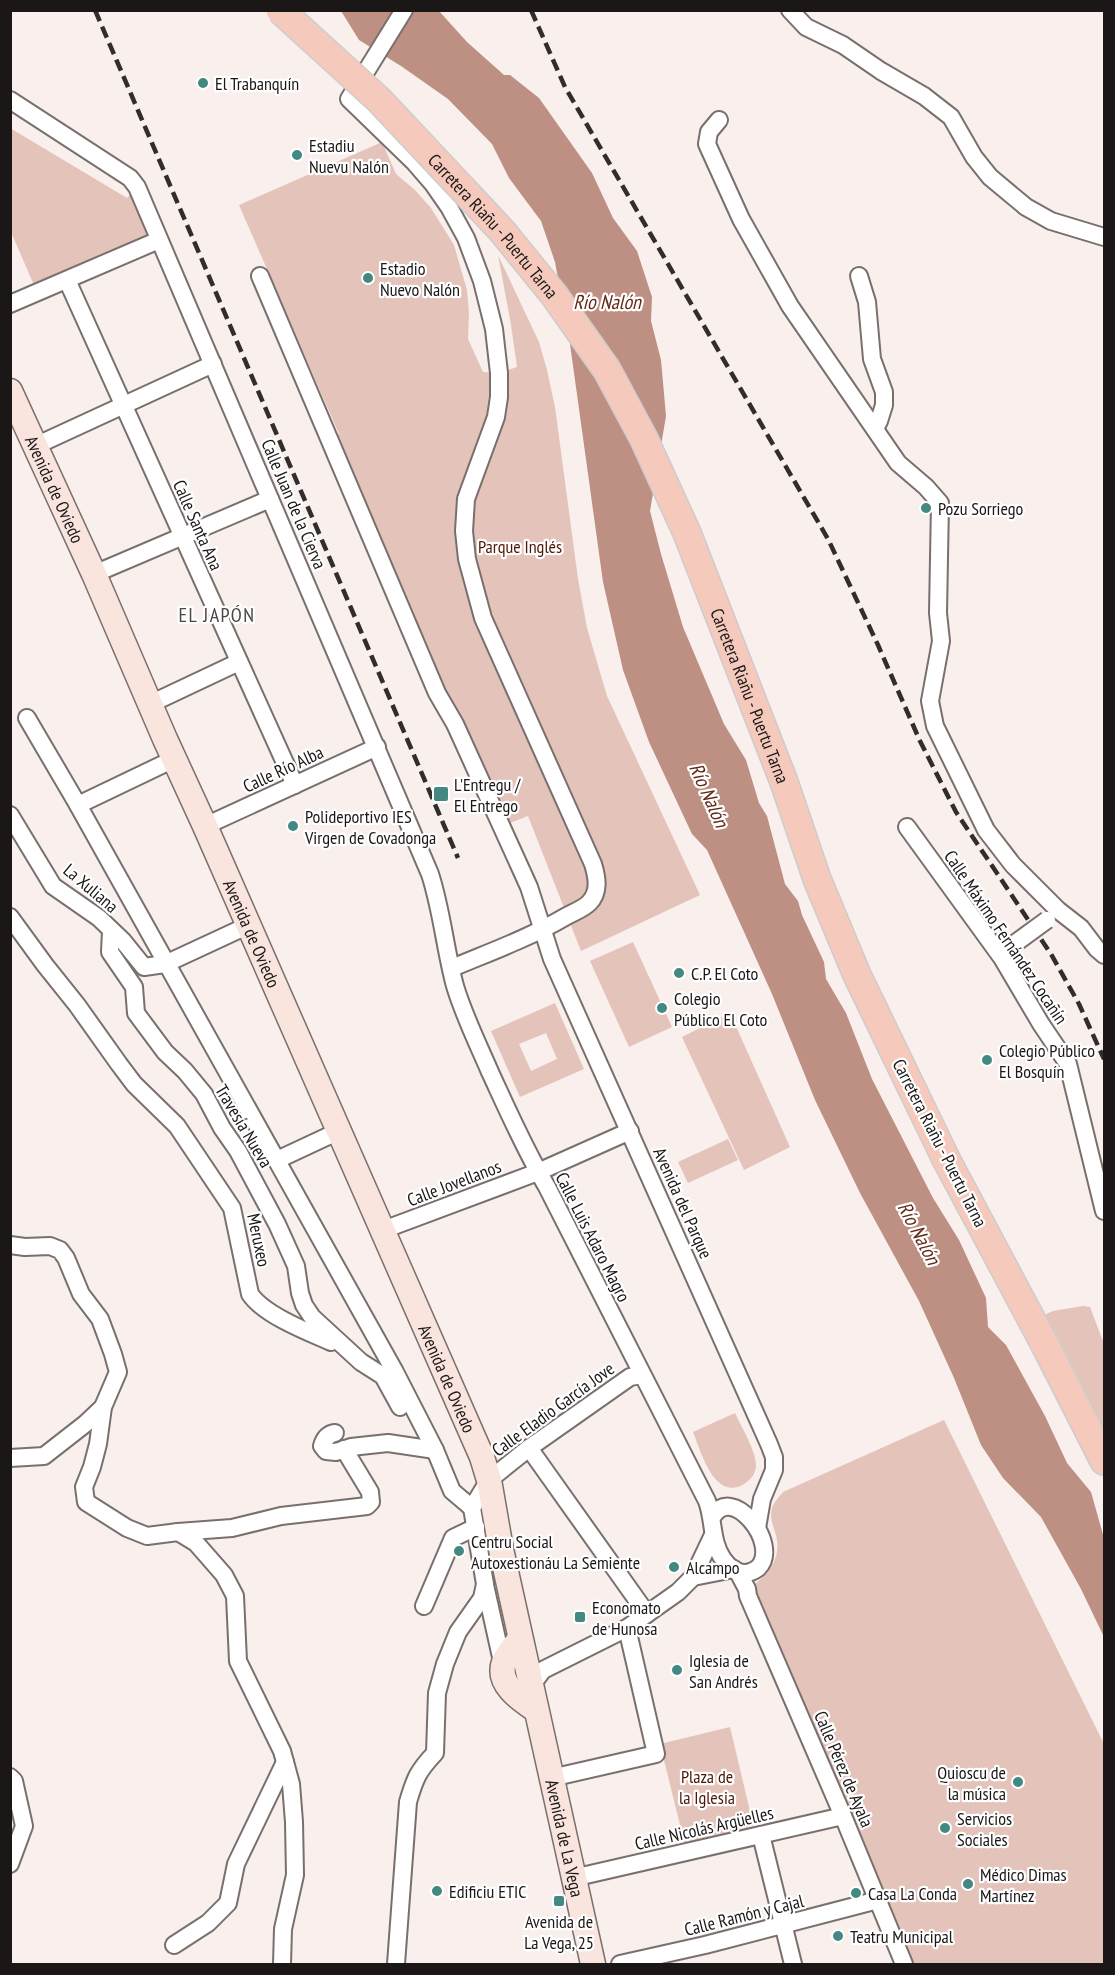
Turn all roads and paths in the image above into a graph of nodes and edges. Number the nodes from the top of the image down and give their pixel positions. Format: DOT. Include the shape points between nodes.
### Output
graph roads {
  1 [pos="280,10"];
  2 [pos="404,10"];
  3 [pos="790,10"];
  4 [pos="10,100"];
  5 [pos="719,120"];
  6 [pos="1104,237"];
  7 [pos="159,240"];
  8 [pos="260,276"];
  9 [pos="859,276"];
  10 [pos="67,280"];
  11 [pos="10,304"];
  12 [pos="213,364"];
  13 [pos="10,391"];
  14 [pos="123,406"];
  15 [pos="875,429"];
  16 [pos="35,446"];
  17 [pos="270,499"];
  18 [pos="181,536"];
  19 [pos="94,574"];
  20 [pos="239,663"];
  21 [pos="150,704"];
  22 [pos="27,718"];
  23 [pos="377,747"];
  24 [pos="174,759"];
  25 [pos="295,785"];
  26 [pos="78,805"];
  27 [pos="10,815"];
  28 [pos="205,826"];
  29 [pos="907,827"];
  30 [pos="1053,915"];
  31 [pos="10,916"];
  32 [pos="249,925"];
  33 [pos="543,930"];
  34 [pos="111,931"];
  35 [pos="1006,953"];
  36 [pos="1104,955"];
  37 [pos="165,964"];
  38 [pos="452,968"];
  39 [pos="455,985"];
  40 [pos="339,1131"];
  41 [pos="630,1131"];
  42 [pos="277,1160"];
  43 [pos="538,1172"];
  44 [pos="1104,1210"];
  45 [pos="383,1230"];
  46 [pos="10,1245"];
  47 [pos="344,1346"];
  48 [pos="642,1375"];
  49 [pos="103,1407"];
  50 [pos="335,1433"];
  51 [pos="529,1448"];
  52 [pos="344,1449"];
  53 [pos="431,1449"];
  54 [pos="10,1458"];
  55 [pos="1104,1461"];
  56 [pos="488,1479"];
  57 [pos="764,1492"];
  58 [pos="472,1508"];
  59 [pos="716,1514"];
  60 [pos="476,1527"];
  61 [pos="757,1528"];
  62 [pos="178,1532"];
  63 [pos="736,1570"];
  64 [pos="755,1570"];
  65 [pos="693,1577"];
  66 [pos="485,1584"];
  67 [pos="747,1589"];
  68 [pos="424,1606"];
  69 [pos="647,1614"];
  70 [pos="627,1628"];
  71 [pos="520,1638"];
  72 [pos="503,1666"];
  73 [pos="521,1689"];
  74 [pos="285,1762"];
  75 [pos="10,1777"];
  76 [pos="551,1778"];
  77 [pos="843,1816"];
  78 [pos="761,1835"];
  79 [pos="10,1864"];
  80 [pos="573,1878"];
  81 [pos="878,1900"];
  82 [pos="784,1925"];
  83 [pos="174,1945"];
  84 [pos="282,1965"];
  85 [pos="396,1965"];
  86 [pos="593,1965"];
  87 [pos="620,1965"];
  88 [pos="793,1965"];
  89 [pos="904,1965"];
  1 -- 55 [label="main road, Carretera Riañu - Puertu Tarna, bridge" via="379,100 502,231 607,370 687,533 857,975 947,1161"];
  2 -- 33 [label="street" via="349,99 414,162 449,207 470,248 494,329 499,397 496,417 466,499 464,531 468,559 483,618 597,879 589,903"];
  3 -- 6 [label="street" via="806,27 843,45 951,117 990,177 1026,207 1051,221"];
  4 -- 7 [label="street, Calle Juan de la Cierva" via="130,178"];
  5 -- 15 [label="street" via="709,132 707,144 741,219 790,306"];
  7 -- 10 [label="street"];
  7 -- 12 [label="street, Calle Juan de la Cierva"];
  8 -- 33 [label="street, Avenida del Parque" via="437,693 455,724 533,896"];
  9 -- 15 [label="street" via="867,302 872,359 885,392"];
  10 -- 11 [label="street"];
  10 -- 14 [label="street, Calle Santa Ana"];
  12 -- 14 [label="street"];
  12 -- 17 [label="street, Calle Juan de la Cierva"];
  13 -- 16 [label="street, Avenida de Oviedo"];
  14 -- 16 [label="street"];
  14 -- 18 [label="street, Calle Santa Ana"];
  15 -- 30 [label="street" via="898,463 940,503 941,641 930,701 935,726 986,830"];
  16 -- 19 [label="street, Avenida de Oviedo"];
  17 -- 18 [label="street"];
  17 -- 23 [label="street, Calle Juan de la Cierva"];
  18 -- 19 [label="street"];
  18 -- 20 [label="street, Calle Santa Ana"];
  19 -- 21 [label="street, Avenida de Oviedo"];
  20 -- 21 [label="street"];
  20 -- 25 [label="street, Calle Santa Ana"];
  21 -- 24 [label="street, Avenida de Oviedo"];
  22 -- 26 [label="street"];
  23 -- 25 [label="street, Calle Río Alba"];
  23 -- 38 [label="street, Calle Juan de la Cierva" via="430,874"];
  24 -- 26 [label="street"];
  24 -- 28 [label="street, Avenida de Oviedo"];
  25 -- 28 [label="street, Calle Río Alba"];
  26 -- 37 [label="street"];
  27 -- 34 [label="street, La Xuliana" via="54,886"];
  28 -- 32 [label="street, Avenida de Oviedo"];
  29 -- 35 [label="street, Calle Máximo Fernández Cocañín"];
  30 -- 35 [label="street, bridge"];
  30 -- 36 [label="street" via="1081,928"];
  31 -- 47 [label="street, Meruxeo" via="134,1083 177,1126 232,1208 250,1294 257,1305"];
  32 -- 37 [label="street"];
  32 -- 40 [label="street, Avenida de Oviedo"];
  33 -- 38 [label="street"];
  33 -- 41 [label="street, Avenida del Parque" via="552,959"];
  34 -- 37 [label="street, La Xuliana" via="144,967"];
  34 -- 47 [label="street, Travesía Nueva" via="110,952 134,987 136,1013 204,1094 277,1224 296,1266 304,1305"];
  35 -- 44 [label="street, Calle Máximo Fernández Cocañín" via="1041,1024 1068,1064"];
  37 -- 42 [label="street"];
  38 -- 39 [label="street, Calle Juan de la Cierva"];
  39 -- 43 [label="street, Calle Luis Adaro Magro" via="501,1097"];
  40 -- 42 [label="street"];
  40 -- 45 [label="street, Avenida de Oviedo"];
  41 -- 43 [label="street, Calle Jovellanos"];
  41 -- 57 [label="street, Avenida del Parque" via="774,1457 774,1470"];
  42 -- 53 [label="street" via="395,1372"];
  43 -- 45 [label="street, Calle Jovellanos"];
  43 -- 48 [label="street, Calle Luis Adaro Magro"];
  45 -- 56 [label="street, Avenida de Oviedo" via="482,1457"];
  46 -- 49 [label="street" via="50,1246 66,1258 81,1294 100,1319 118,1372"];
  47 -- 53 [label="street, Travesía Nueva" via="383,1376 408,1422"];
  48 -- 51 [label="street, Calle Eladio García Jove" via="630,1377"];
  48 -- 59 [label="street, Calle Luis Adaro Magro"];
  49 -- 54 [label="street" via="44,1456"];
  49 -- 62 [label="street" via="95,1455 84,1487 86,1502 147,1536"];
  50 -- 52 [label="street" via="322,1446 326,1451"];
  51 -- 56 [label="street, Calle Eladio García Jove"];
  51 -- 69 [label="street"];
  52 -- 53 [label="street" via="388,1443"];
  52 -- 62 [label="street" via="370,1492 371,1502 367,1506 281,1516 232,1528"];
  53 -- 58 [label="street" via="452,1491"];
  56 -- 58 [label="street"];
  56 -- 71 [label="street"];
  57 -- 59 [label="street"];
  57 -- 61 [label="street, Avenida del Parque"];
  58 -- 60 [label="street"];
  59 -- 61 [label="street" via="747,1515"];
  59 -- 63 [label="street, Calle Luis Adaro Magro" via="723,1559"];
  59 -- 65 [label="street"];
  60 -- 66 [label="street"];
  60 -- 68 [label="street" via="453,1538"];
  61 -- 64 [label="street" via="764,1550"];
  62 -- 74 [label="street" via="196,1543 224,1575 235,1596 238,1661"];
  63 -- 64 [label="street"];
  63 -- 65 [label="street"];
  63 -- 67 [label="street, Calle Pérez de Ayala"];
  64 -- 67 [label="street"];
  65 -- 69 [label="street"];
  66 -- 72 [label="street"];
  66 -- 85 [label="street" via="482,1598 458,1632 445,1664 437,1693 435,1753 420,1769 408,1802"];
  67 -- 77 [label="street, Calle Pérez de Ayala"];
  69 -- 70 [label="street"];
  70 -- 73 [label="street" via="543,1670"];
  70 -- 76 [label="street" via="656,1754"];
  71 -- 72 [label="street"];
  71 -- 73 [label="street"];
  72 -- 73 [label="street" via="503,1677"];
  73 -- 76 [label="street, Avenida de La Vega" via="536,1710"];
  74 -- 83 [label="street" via="236,1864 228,1903 208,1923"];
  74 -- 84 [label="street" via="291,1785 295,1875 283,1929"];
  75 -- 79 [label="street" via="24,1826"];
  76 -- 80 [label="street, Avenida de La Vega"];
  77 -- 78 [label="street, Calle Nicolás Argüelles"];
  77 -- 81 [label="street, Calle Pérez de Ayala"];
  78 -- 80 [label="street, Calle Nicolás Argüelles"];
  78 -- 82 [label="street"];
  80 -- 86 [label="street, Avenida de La Vega"];
  81 -- 82 [label="street, Calle Ramón y Cajal"];
  81 -- 89 [label="street, Calle Pérez de Ayala"];
  82 -- 87 [label="street, Calle Ramón y Cajal"];
  82 -- 88 [label="street"];
}
